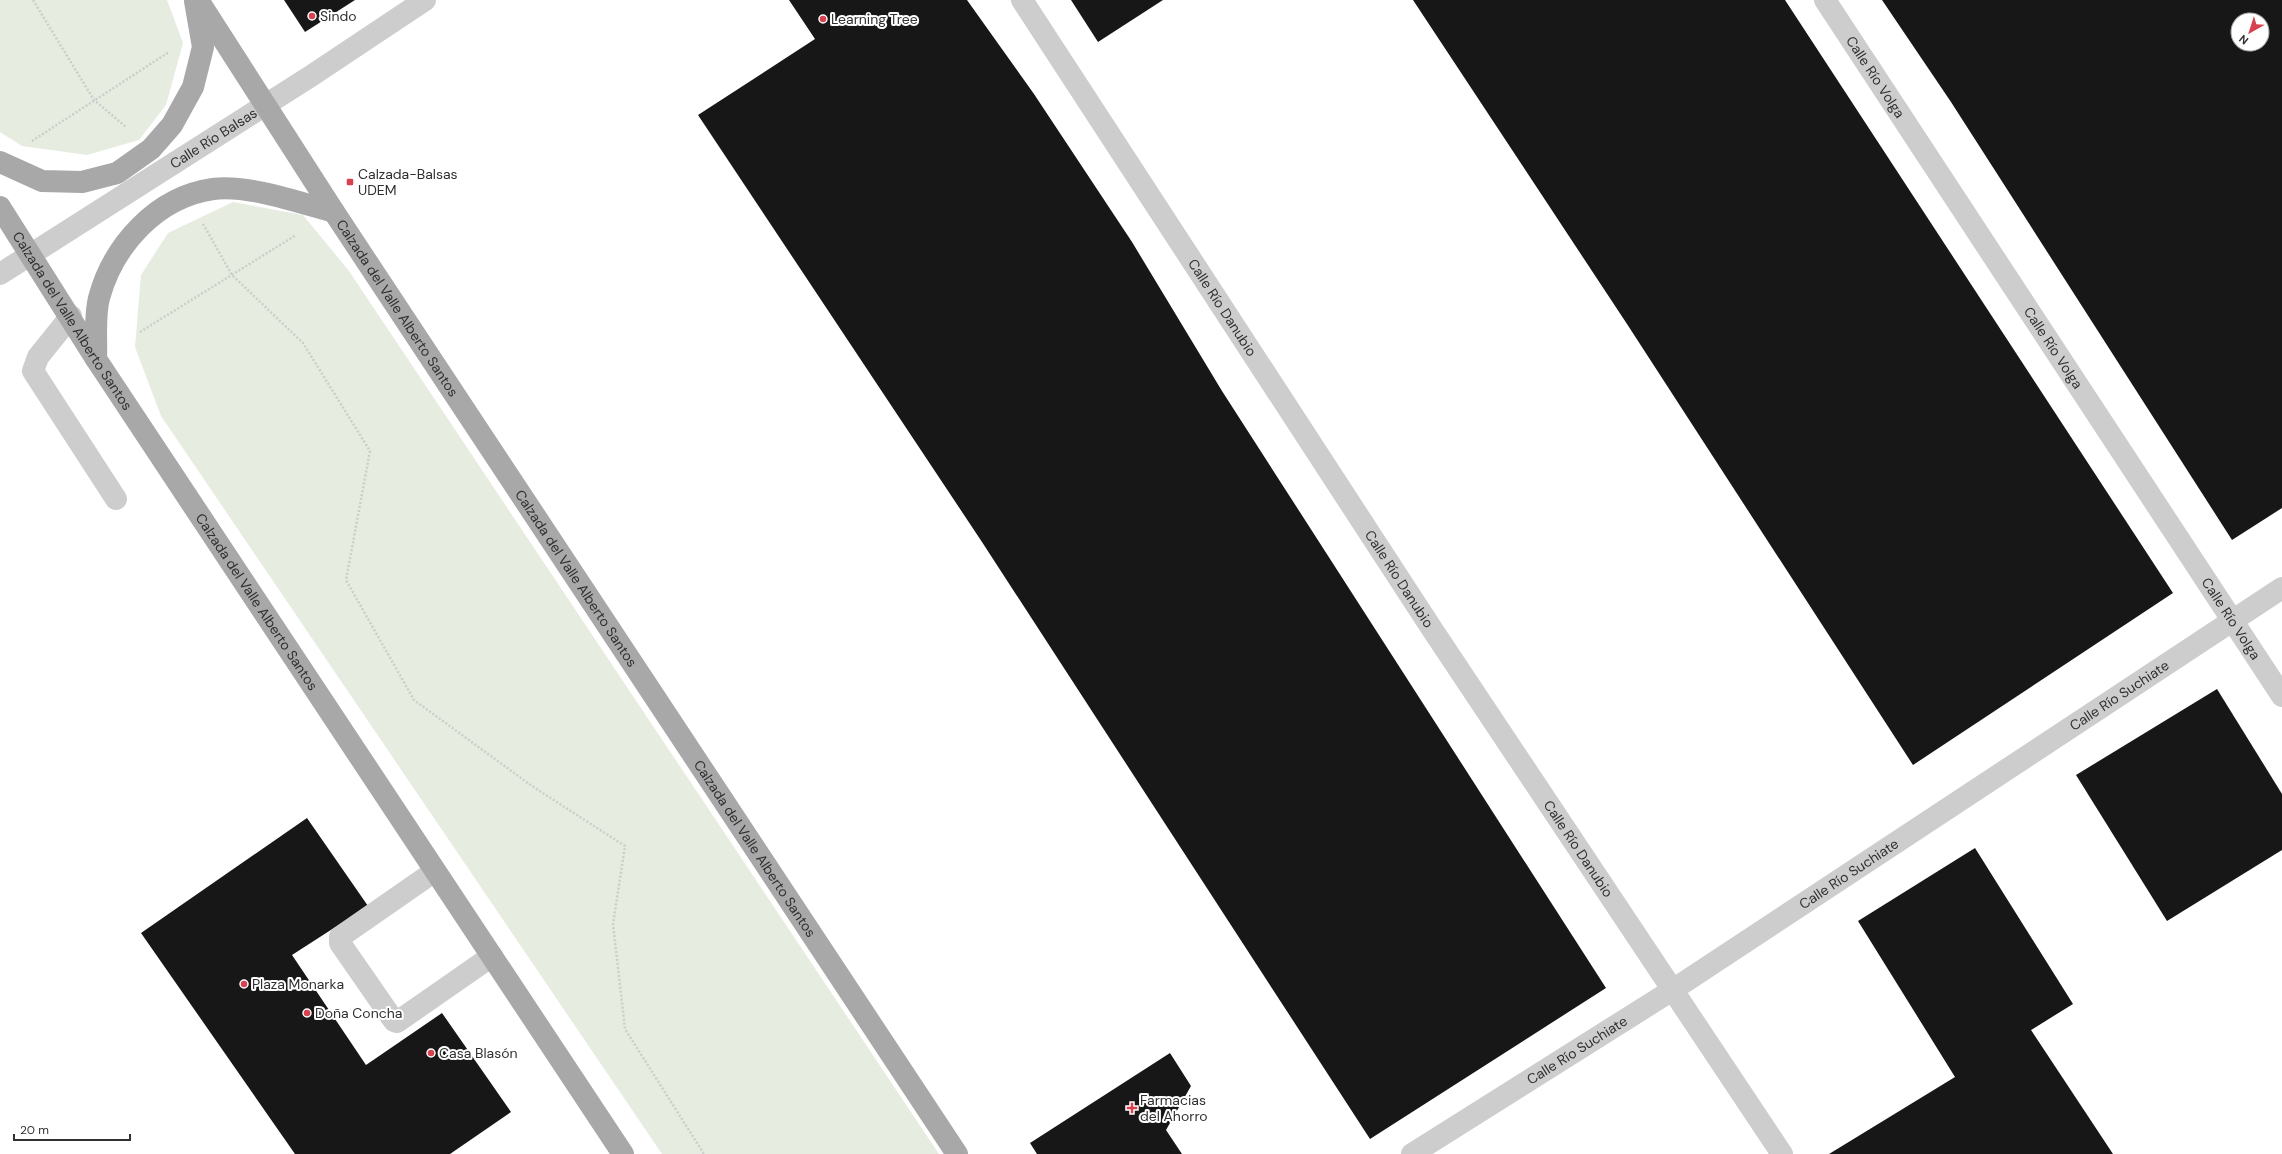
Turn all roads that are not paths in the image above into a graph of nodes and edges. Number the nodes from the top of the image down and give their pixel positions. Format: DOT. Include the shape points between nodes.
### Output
graph roads {
  1 [pos="195,0"];
  2 [pos="198,0"];
  3 [pos="425,0"];
  4 [pos="1022,0"];
  5 [pos="1825,0"];
  6 [pos="266,105"];
  7 [pos="0,162"];
  8 [pos="0,207"];
  9 [pos="334,212"];
  10 [pos="32,254"];
  11 [pos="0,274"];
  12 [pos="71,316"];
  13 [pos="96,359"];
  14 [pos="116,500"];
  15 [pos="2282,588"];
  16 [pos="2232,620"];
  17 [pos="2282,696"];
  18 [pos="435,871"];
  19 [pos="492,956"];
  20 [pos="1674,989"];
  21 [pos="623,1154"];
  22 [pos="957,1154"];
  23 [pos="1412,1154"];
  24 [pos="1782,1154"];
  1 -- 7 [label="main road" via="203,47 193,87 172,125 151,148 117,173 82,182 42,181"];
  2 -- 6 [label="main road, Calzada del Valle Alberto Santos"];
  3 -- 6 [label="street, Calle Río Balsas"];
  4 -- 20 [label="street, Calle Río Danubio" via="1432,629"];
  5 -- 16 [label="street, Calle Río Volga"];
  6 -- 9 [label="main road, Calzada del Valle Alberto Santos"];
  6 -- 10 [label="street, Calle Río Balsas"];
  8 -- 10 [label="main road, Calzada del Valle Alberto Santos"];
  9 -- 13 [label="main road" via="256,191 213,189 169,205 146,220 126,242 109,268 99,300"];
  9 -- 22 [label="main road, Calzada del Valle Alberto Santos"];
  10 -- 11 [label="street, Calle Río Balsas"];
  10 -- 12 [label="main road, Calzada del Valle Alberto Santos"];
  12 -- 13 [label="main road, Calzada del Valle Alberto Santos"];
  12 -- 14 [label="street" via="38,357 33,371"];
  13 -- 18 [label="main road, Calzada del Valle Alberto Santos"];
  15 -- 16 [label="street, Calle Río Suchiate"];
  16 -- 17 [label="street, Calle Río Volga"];
  16 -- 20 [label="street, Calle Río Suchiate"];
  18 -- 19 [label="main road, Calzada del Valle Alberto Santos"];
  18 -- 19 [label="street" via="340,937 340,943 397,1022"];
  19 -- 21 [label="main road, Calzada del Valle Alberto Santos"];
  20 -- 23 [label="street, Calle Río Suchiate"];
  20 -- 24 [label="street, Calle Río Danubio"];
}
